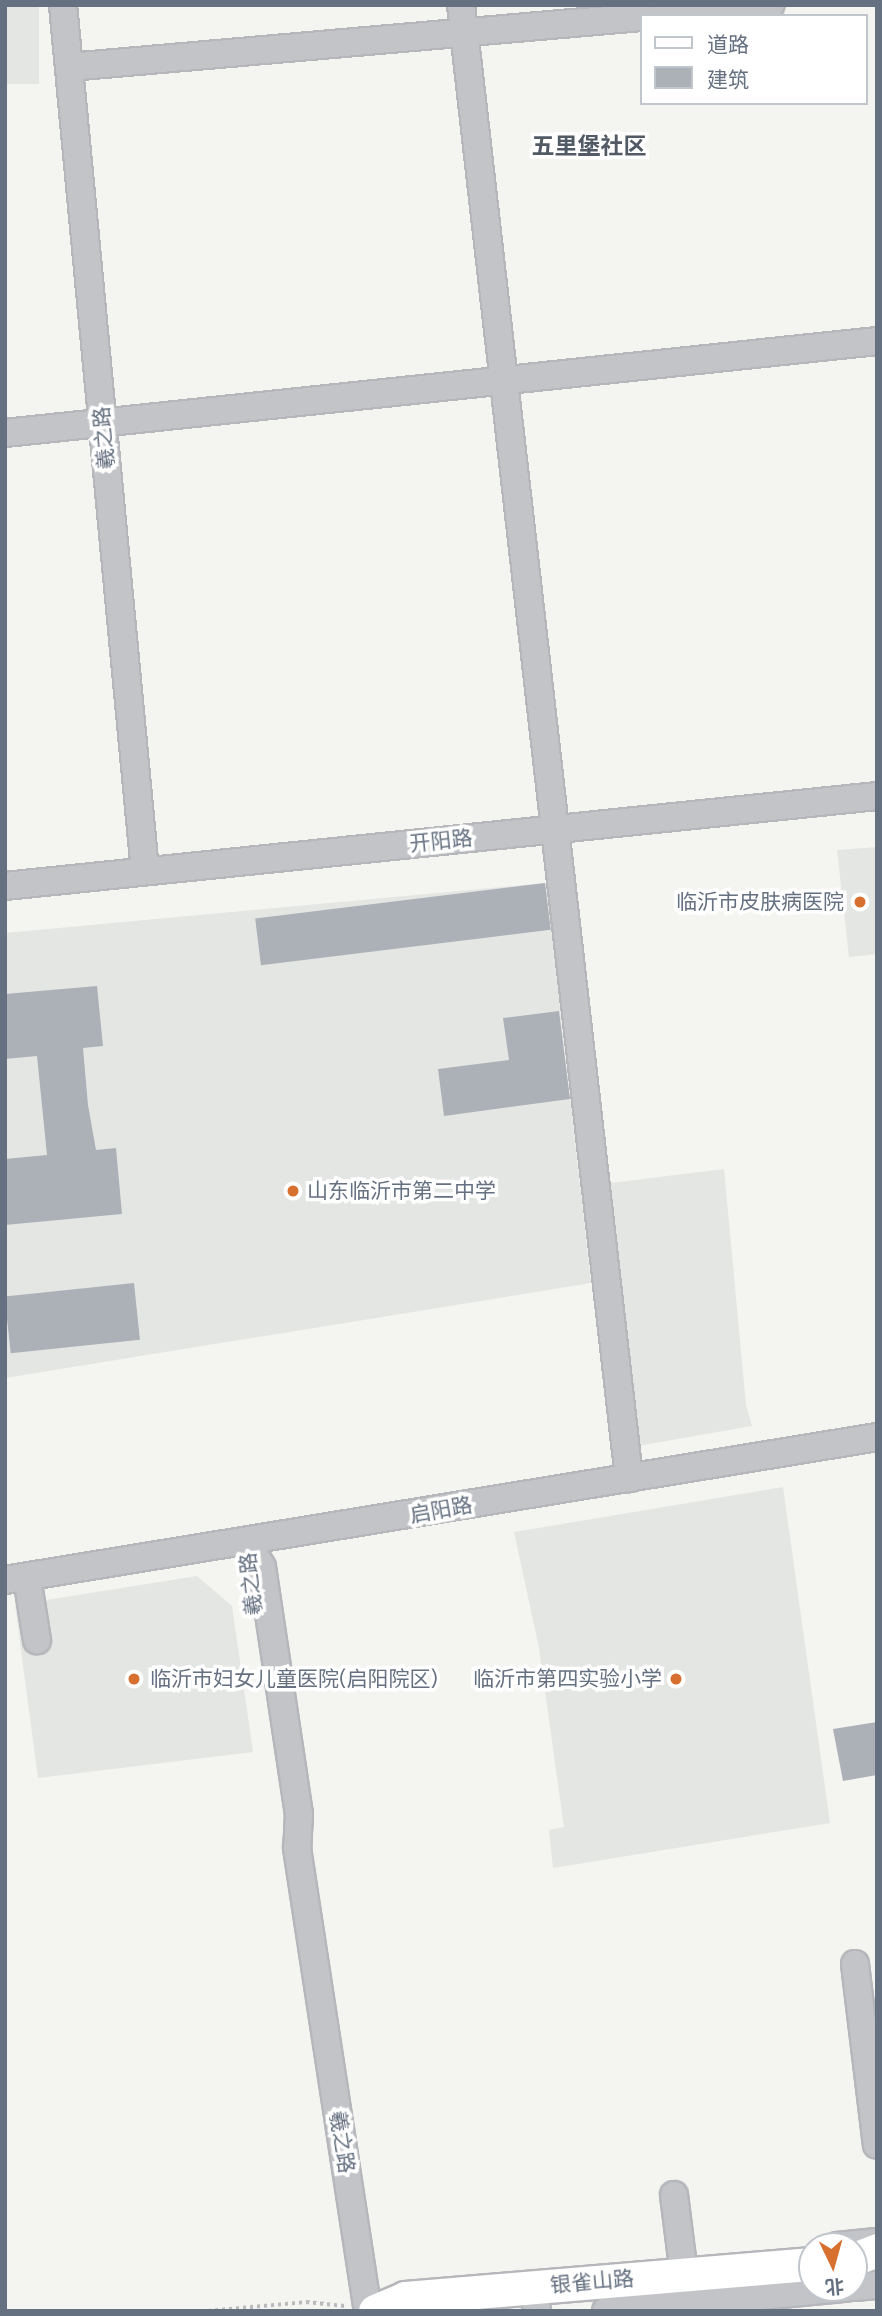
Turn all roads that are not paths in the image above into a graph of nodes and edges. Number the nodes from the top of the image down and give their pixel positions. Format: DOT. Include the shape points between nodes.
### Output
graph roads {
  1 [pos="63,5"];
  2 [pos="461,5"];
  3 [pos="770,5"];
  4 [pos="679,14"];
  5 [pos="640,17"];
  6 [pos="464,34"];
  7 [pos="69,67"];
  8 [pos="877,341"];
  9 [pos="503,382"];
  10 [pos="103,426"];
  11 [pos="5,433"];
  12 [pos="877,796"];
  13 [pos="552,829"];
  14 [pos="145,871"];
  15 [pos="5,887"];
  16 [pos="877,1437"];
  17 [pos="629,1478"];
  18 [pos="247,1542"];
  19 [pos="16,1581"];
  20 [pos="37,1640"];
  21 [pos="855,1964"];
  22 [pos="877,2145"];
  23 [pos="674,2195"];
  24 [pos="798,2250"];
  25 [pos="798,2264"];
  26 [pos="683,2267"];
  27 [pos="798,2278"];
  28 [pos="798,2279"];
  29 [pos="536,2307"];
  30 [pos="366,2310"];
  31 [pos="464,2311"];
  32 [pos="606,2311"];
  1 -- 7 [label="street, 羲之路"];
  2 -- 6 [label="street"];
  3 -- 4 [label="street"];
  5 -- 6 [label="street"];
  6 -- 7 [label="street"];
  6 -- 9 [label="street"];
  7 -- 10 [label="street, 羲之路"];
  8 -- 9 [label="street"];
  9 -- 10 [label="street"];
  9 -- 13 [label="street"];
  10 -- 11 [label="street"];
  10 -- 14 [label="street, 羲之路"];
  12 -- 13 [label="street, 开阳路"];
  13 -- 14 [label="street, 开阳路"];
  13 -- 17 [label="street"];
  14 -- 15 [label="street, 开阳路"];
  16 -- 17 [label="street, 启阳路"];
  17 -- 18 [label="street, 启阳路"];
  18 -- 19 [label="street, 启阳路"];
  18 -- 30 [label="street, 羲之路" via="246,1566 286,1822 297,1848"];
  19 -- 20 [label="street"];
  21 -- 22 [label="street"];
  23 -- 26 [label="street"];
  24 -- 26 [label="street"];
  25 -- 26 [label="main road, 银雀山路"];
  26 -- 30 [label="main road, 银雀山路" via="405,2298"];
  27 -- 29 [label="main road, 银雀山路"];
  28 -- 32 [label="street"];
  29 -- 31 [label="main road, 银雀山路"];
}
